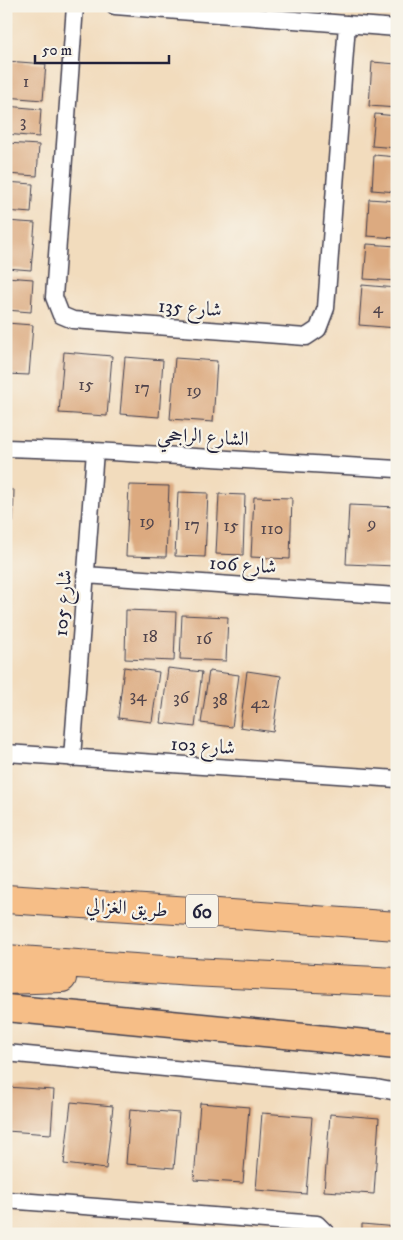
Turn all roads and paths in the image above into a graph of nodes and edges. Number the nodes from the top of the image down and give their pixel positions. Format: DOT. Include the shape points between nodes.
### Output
graph roads {
  1 [pos="74,6"];
  2 [pos="116,6"];
  3 [pos="347,24"];
  4 [pos="397,28"];
  5 [pos="6,448"];
  6 [pos="95,451"];
  7 [pos="397,469"];
  8 [pos="86,575"];
  9 [pos="397,596"];
  10 [pos="6,753"];
  11 [pos="72,758"];
  12 [pos="397,780"];
  13 [pos="6,885"];
  14 [pos="6,899"];
  15 [pos="192,911"];
  16 [pos="397,926"];
  17 [pos="6,959"];
  18 [pos="192,972"];
  19 [pos="6,980"];
  20 [pos="397,982"];
  21 [pos="6,1008"];
  22 [pos="397,1046"];
  23 [pos="6,1053"];
  24 [pos="397,1092"];
  25 [pos="6,1200"];
  26 [pos="327,1234"];
  1 -- 3 [label="street, شارع 135" via="54,297 61,314 73,320 306,337 318,329 326,308"];
  2 -- 3 [label="street"];
  3 -- 4 [label="street"];
  5 -- 6 [label="street, الشارع الراجحي"];
  6 -- 7 [label="street, الشارع الراجحي"];
  6 -- 8 [label="street, شارع 105"];
  8 -- 9 [label="street, شارع 106"];
  8 -- 11 [label="street, شارع 105"];
  10 -- 11 [label="street, شارع 103"];
  11 -- 12 [label="street, شارع 103"];
  13 -- 15 [label="main road"];
  14 -- 15 [label="highway, طريق الغزالي / 60"];
  15 -- 16 [label="highway, طريق الغزالي / 60"];
  17 -- 18 [label="highway"];
  18 -- 19 [label="highway"];
  18 -- 20 [label="highway"];
  21 -- 22 [label="main road"];
  23 -- 24 [label="street"];
  25 -- 26 [label="street" via="317,1224"];
}
